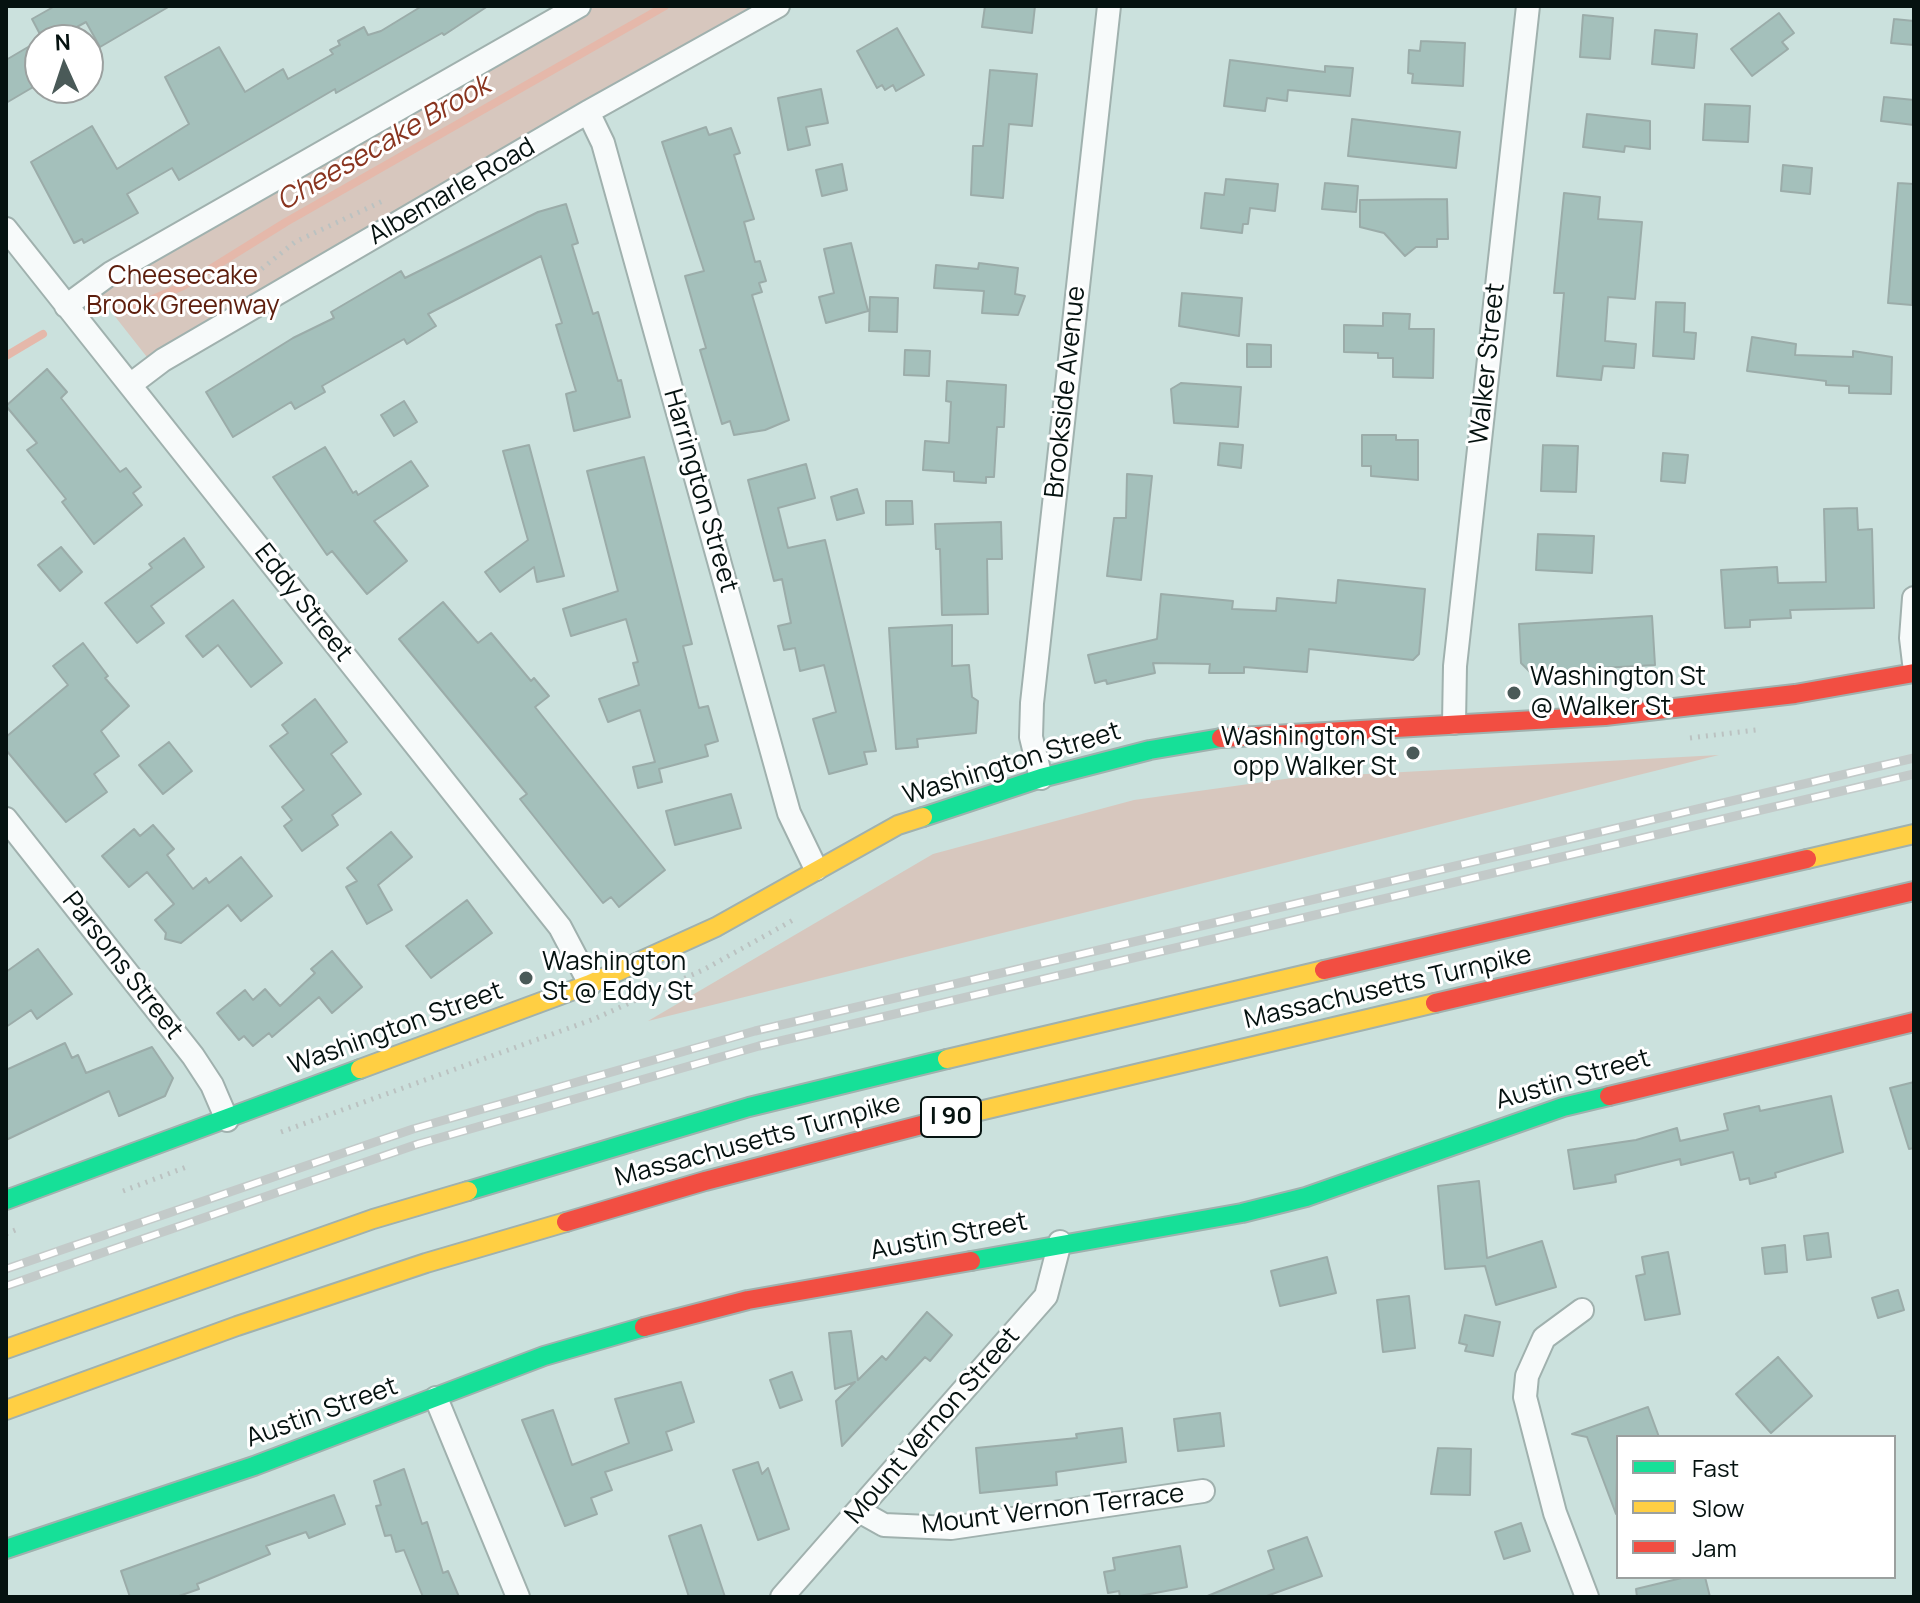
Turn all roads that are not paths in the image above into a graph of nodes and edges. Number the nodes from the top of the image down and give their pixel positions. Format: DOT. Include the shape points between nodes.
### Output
graph roads {
  1 [pos="579,6"];
  2 [pos="778,6"];
  3 [pos="1109,6"];
  4 [pos="1528,6"];
  5 [pos="588,112"];
  6 [pos="6,229"];
  7 [pos="66,306"];
  8 [pos="130,385"];
  9 [pos="1914,598"];
  10 [pos="1914,663"];
  11 [pos="1914,673"];
  12 [pos="1454,723"];
  13 [pos="1041,778"];
  14 [pos="6,819"];
  15 [pos="1914,834"];
  16 [pos="816,869"];
  17 [pos="1914,891"];
  18 [pos="590,984"];
  19 [pos="1914,1022"];
  20 [pos="227,1120"];
  21 [pos="6,1200"];
  22 [pos="1060,1242"];
  23 [pos="1582,1310"];
  24 [pos="6,1349"];
  25 [pos="436,1398"];
  26 [pos="6,1410"];
  27 [pos="1203,1491"];
  28 [pos="859,1511"];
  29 [pos="6,1549"];
  30 [pos="518,1597"];
  31 [pos="782,1597"];
  32 [pos="1587,1597"];
  1 -- 7 [label="street" via="111,273"];
  2 -- 5 [label="street, Albemarle Road"];
  3 -- 13 [label="street, Brookside Avenue" via="1032,703 1031,737"];
  4 -- 12 [label="street, Walker Street" via="1455,666"];
  5 -- 8 [label="street, Albemarle Road" via="163,360"];
  5 -- 16 [label="street, Harrington Street" via="603,143 789,813"];
  6 -- 7 [label="street, Eddy Street"];
  7 -- 8 [label="street, Eddy Street"];
  8 -- 18 [label="street, Eddy Street" via="560,927"];
  9 -- 10 [label="street"];
  11 -- 12 [label="main road, Washington Street" via="1696,707"];
  12 -- 13 [label="main road, Washington Street" via="1221,737"];
  13 -- 16 [label="main road, Washington Street" via="913,818"];
  14 -- 20 [label="street, Parsons Street" via="193,1056"];
  15 -- 24 [label="main road, Massachusetts Turnpike / I 90" via="749,1107 373,1219"];
  16 -- 18 [label="main road, Washington Street" via="716,927"];
  17 -- 26 [label="main road, Massachusetts Turnpike / I 90" via="772,1162 412,1267"];
  18 -- 20 [label="main road, Washington Street"];
  19 -- 22 [label="main road, Austin Street" via="1563,1107 1306,1197 1242,1213"];
  20 -- 21 [label="main road, Washington Street"];
  22 -- 25 [label="main road, Austin Street" via="722,1307 544,1356"];
  22 -- 28 [label="street, Mount Vernon Street" via="1046,1296"];
  23 -- 32 [label="street" via="1544,1338 1527,1376 1525,1397 1551,1501"];
  25 -- 29 [label="main road, Austin Street"];
  25 -- 30 [label="street"];
  27 -- 28 [label="street, Mount Vernon Terrace" via="951,1528 884,1525"];
  28 -- 31 [label="street, Mount Vernon Street"];
}
